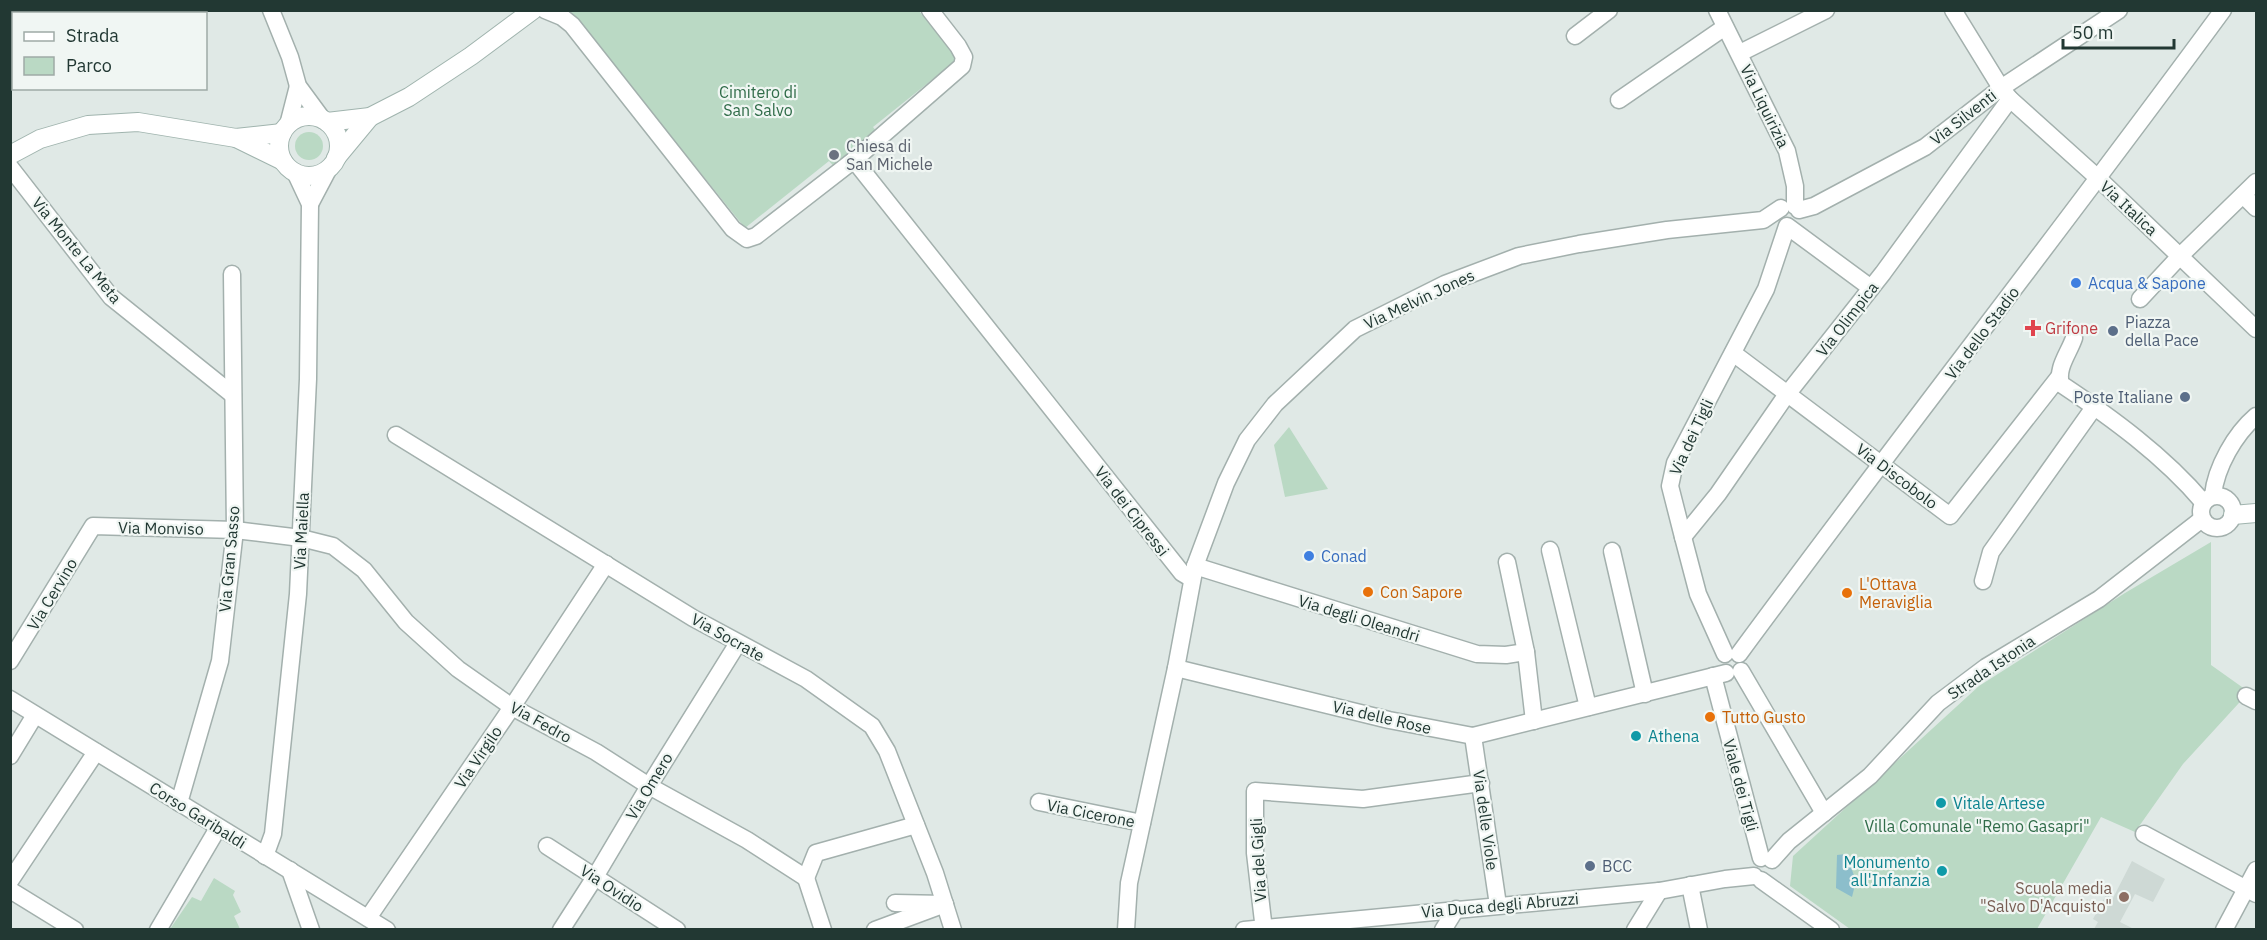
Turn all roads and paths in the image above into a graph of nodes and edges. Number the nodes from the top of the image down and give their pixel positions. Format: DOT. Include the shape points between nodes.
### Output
graph roads {
  1 [pos="271,10"];
  2 [pos="533,10"];
  3 [pos="545,10"];
  4 [pos="930,10"];
  5 [pos="1609,10"];
  6 [pos="1717,10"];
  7 [pos="1826,10"];
  8 [pos="1953,10"];
  9 [pos="2119,10"];
  10 [pos="2223,10"];
  11 [pos="1725,27"];
  12 [pos="1575,36"];
  13 [pos="1740,53"];
  14 [pos="298,86"];
  15 [pos="2005,94"];
  16 [pos="1619,100"];
  17 [pos="370,117"];
  18 [pos="325,121"];
  19 [pos="285,129"];
  20 [pos="236,138"];
  21 [pos="10,155"];
  22 [pos="854,160"];
  23 [pos="333,163"];
  24 [pos="289,166"];
  25 [pos="10,167"];
  26 [pos="2099,179"];
  27 [pos="2256,182"];
  28 [pos="2243,195"];
  29 [pos="310,204"];
  30 [pos="2256,208"];
  31 [pos="1793,212"];
  32 [pos="2180,256"];
  33 [pos="232,274"];
  34 [pos="1871,288"];
  35 [pos="2140,299"];
  36 [pos="2256,329"];
  37 [pos="2074,338"];
  38 [pos="1733,353"];
  39 [pos="2059,377"];
  40 [pos="1788,394"];
  41 [pos="233,395"];
  42 [pos="2095,406"];
  43 [pos="2256,416"];
  44 [pos="396,435"];
  45 [pos="1882,465"];
  46 [pos="2206,506"];
  47 [pos="2256,513"];
  48 [pos="2233,514"];
  49 [pos="93,526"];
  50 [pos="235,530"];
  51 [pos="1683,537"];
  52 [pos="301,538"];
  53 [pos="1550,550"];
  54 [pos="1612,551"];
  55 [pos="1507,562"];
  56 [pos="606,564"];
  57 [pos="1194,573"];
  58 [pos="1983,580"];
  59 [pos="738,643"];
  60 [pos="1526,652"];
  61 [pos="10,661"];
  62 [pos="1729,666"];
  63 [pos="1176,668"];
  64 [pos="1645,694"];
  65 [pos="10,699"];
  66 [pos="512,707"];
  67 [pos="1588,707"];
  68 [pos="35,715"];
  69 [pos="1534,721"];
  70 [pos="1473,736"];
  71 [pos="96,752"];
  72 [pos="10,756"];
  73 [pos="1482,783"];
  74 [pos="649,786"];
  75 [pos="1039,802"];
  76 [pos="179,803"];
  77 [pos="1824,813"];
  78 [pos="1142,823"];
  79 [pos="916,825"];
  80 [pos="218,828"];
  81 [pos="2144,834"];
  82 [pos="547,846"];
  83 [pos="266,856"];
  84 [pos="1766,859"];
  85 [pos="290,870"];
  86 [pos="2256,870"];
  87 [pos="595,877"];
  88 [pos="806,878"];
  89 [pos="1758,878"];
  90 [pos="10,881"];
  91 [pos="1690,885"];
  92 [pos="10,890"];
  93 [pos="1659,891"];
  94 [pos="2252,891"];
  95 [pos="895,903"];
  96 [pos="945,904"];
  97 [pos="1498,905"];
  98 [pos="1456,909"];
  99 [pos="1404,914"];
  100 [pos="368,918"];
  101 [pos="1354,925"];
  102 [pos="1263,929"];
  103 [pos="75,930"];
  104 [pos="158,930"];
  105 [pos="311,930"];
  106 [pos="387,930"];
  107 [pos="561,930"];
  108 [pos="677,930"];
  109 [pos="823,930"];
  110 [pos="875,930"];
  111 [pos="952,930"];
  112 [pos="1126,930"];
  113 [pos="1245,930"];
  114 [pos="1394,930"];
  115 [pos="1443,930"];
  116 [pos="1635,930"];
  117 [pos="1699,930"];
  118 [pos="1831,930"];
  119 [pos="2224,930"];
  1 -- 14 [label="street"];
  2 -- 17 [label="street" via="471,57"];
  3 -- 22 [label="street" via="572,25 742,237 756,236"];
  4 -- 22 [label="street" via="958,46 964,57 962,66"];
  5 -- 12 [label="street"];
  6 -- 11 [label="street, Via Liquirizia"];
  7 -- 13 [label="street"];
  8 -- 15 [label="street, Via Italica"];
  9 -- 15 [label="street, Via Silventi"];
  10 -- 26 [label="street, Via dello Stadio"];
  11 -- 13 [label="street, Via Liquirizia"];
  11 -- 16 [label="street"];
  13 -- 31 [label="street, Via Liquirizia" via="1787,151 1795,186"];
  14 -- 18 [label="street"];
  14 -- 19 [label="street"];
  15 -- 26 [label="street, Via Italica"];
  15 -- 31 [label="street, Via Silventi" via="1925,147"];
  15 -- 34 [label="street, Via Olimpica"];
  17 -- 18 [label="street"];
  17 -- 23 [label="street"];
  18 -- 19 [label="street" via="304,116"];
  18 -- 23 [label="street" via="339,141"];
  19 -- 20 [label="street"];
  19 -- 24 [label="street" via="280,152"];
  20 -- 21 [label="street" via="138,122 88,125 40,139"];
  20 -- 24 [label="street"];
  22 -- 57 [label="street, Via dei Cipressi" via="1182,573"];
  23 -- 24 [label="street" via="323,172 309,176"];
  23 -- 29 [label="street, Via Maiella"];
  24 -- 29 [label="street, Via Maiella"];
  25 -- 41 [label="street, Via Monte La Meta" via="111,297"];
  26 -- 32 [label="street, Via Italica"];
  26 -- 45 [label="street, Via dello Stadio"];
  27 -- 28 [label="street"];
  28 -- 30 [label="street"];
  28 -- 32 [label="street"];
  29 -- 52 [label="street, Via Maiella"];
  31 -- 34 [label="street"];
  31 -- 38 [label="street, Via dei Tigli" via="1766,290"];
  31 -- 57 [label="street, Via Melvin Jones" via="1763,220 1645,234 1519,256 1445,284 1355,328 1275,404 1247,440 1226,483"];
  32 -- 35 [label="street"];
  32 -- 36 [label="street, Via Italica"];
  33 -- 41 [label="street, Via Gran Sasso"];
  34 -- 40 [label="street, Via Olimpica"];
  37 -- 39 [label="street"];
  38 -- 40 [label="street, Via Discobolo"];
  38 -- 51 [label="street, Via dei Tigli" via="1671,476"];
  39 -- 42 [label="street" via="2061,384"];
  39 -- 45 [label="street, Via Discobolo" via="1950,516"];
  40 -- 45 [label="street, Via Discobolo"];
  40 -- 51 [label="street, Via Olimpica"];
  41 -- 50 [label="street, Via Gran Sasso"];
  42 -- 46 [label="street" via="2185,480"];
  42 -- 58 [label="street" via="1990,552"];
  43 -- 46 [label="street" via="2226,456"];
  44 -- 56 [label="street, Via Socrate"];
  45 -- 62 [label="street, Via dello Stadio"];
  46 -- 48 [label="street" via="2226,498"];
  46 -- 48 [label="street" via="2209,526 2219,528 2228,524"];
  46 -- 77 [label="street, Strada Istonia" via="2099,599 1986,667 1938,703 1870,776"];
  47 -- 48 [label="street"];
  49 -- 50 [label="street, Via Monviso"];
  49 -- 61 [label="street, Via Cervino"];
  50 -- 52 [label="street, Via Monviso"];
  50 -- 76 [label="street, Via Gran Sasso" via="220,661"];
  51 -- 62 [label="street, Via dei Tigli" via="1698,594"];
  52 -- 66 [label="street, Via Fedro" via="333,546 364,570 406,622 458,669"];
  52 -- 83 [label="street, Via Maiella" via="273,834"];
  53 -- 67 [label="street"];
  54 -- 64 [label="street"];
  55 -- 60 [label="street"];
  56 -- 59 [label="street, Via Socrate"];
  56 -- 66 [label="street, Via Virgilo"];
  57 -- 60 [label="street, Via degli Oleandri" via="1477,654"];
  57 -- 63 [label="street"];
  59 -- 74 [label="street, Via Omero"];
  59 -- 79 [label="street, Via Socrate" via="806,679 872,726 887,751"];
  60 -- 69 [label="street"];
  62 -- 64 [label="street, Via delle Rose"];
  62 -- 77 [label="street"];
  62 -- 84 [label="street, Viale dei Tigli"];
  63 -- 70 [label="street, Via delle Rose" via="1389,720"];
  63 -- 78 [label="street"];
  64 -- 67 [label="street, Via delle Rose"];
  65 -- 68 [label="street, Corso Garibaldi"];
  66 -- 74 [label="street, Via Fedro"];
  66 -- 100 [label="street, Via Virgilo"];
  67 -- 69 [label="street, Via delle Rose"];
  68 -- 71 [label="street, Corso Garibaldi"];
  68 -- 72 [label="street"];
  69 -- 70 [label="street, Via delle Rose"];
  70 -- 73 [label="street, Via delle Viole"];
  71 -- 76 [label="street, Corso Garibaldi"];
  71 -- 90 [label="street"];
  73 -- 97 [label="street, Via delle Viole"];
  73 -- 102 [label="street, Via del Gigli" via="1363,799 1255,791 1255,853"];
  74 -- 87 [label="street, Via Omero"];
  74 -- 88 [label="street, Via Fedro"];
  75 -- 78 [label="street, Via Cicerone"];
  76 -- 80 [label="street, Corso Garibaldi"];
  77 -- 84 [label="street, Strada Istonia"];
  78 -- 112 [label="street" via="1129,883"];
  79 -- 88 [label="street" via="816,853"];
  79 -- 96 [label="street, Via Socrate"];
  80 -- 83 [label="street, Corso Garibaldi"];
  80 -- 104 [label="street"];
  81 -- 94 [label="street"];
  82 -- 87 [label="street, Via Ovidio"];
  83 -- 85 [label="street, Corso Garibaldi"];
  84 -- 89 [label="street, Strada Istonia" via="1776,866 1774,876 1768,880"];
  85 -- 100 [label="street, Corso Garibaldi"];
  85 -- 105 [label="street"];
  86 -- 94 [label="street"];
  87 -- 107 [label="street, Via Omero"];
  87 -- 108 [label="street, Via Ovidio"];
  88 -- 109 [label="street"];
  89 -- 91 [label="street, Via Duca degli Abruzzi"];
  89 -- 118 [label="street"];
  91 -- 93 [label="street, Via Duca degli Abruzzi"];
  91 -- 117 [label="street"];
  92 -- 103 [label="street"];
  93 -- 97 [label="street, Via Duca degli Abruzzi"];
  93 -- 116 [label="street"];
  94 -- 119 [label="street"];
  95 -- 96 [label="street"];
  96 -- 110 [label="street"];
  96 -- 111 [label="street, Via Socrate"];
  97 -- 98 [label="street, Via Duca degli Abruzzi"];
  98 -- 99 [label="street, Via Duca degli Abruzzi"];
  98 -- 115 [label="street"];
  99 -- 101 [label="street, Via Duca degli Abruzzi"];
  99 -- 114 [label="street"];
  100 -- 106 [label="street, Corso Garibaldi"];
  101 -- 102 [label="street, Via Duca degli Abruzzi"];
  102 -- 113 [label="street, Via Duca degli Abruzzi"];
}
